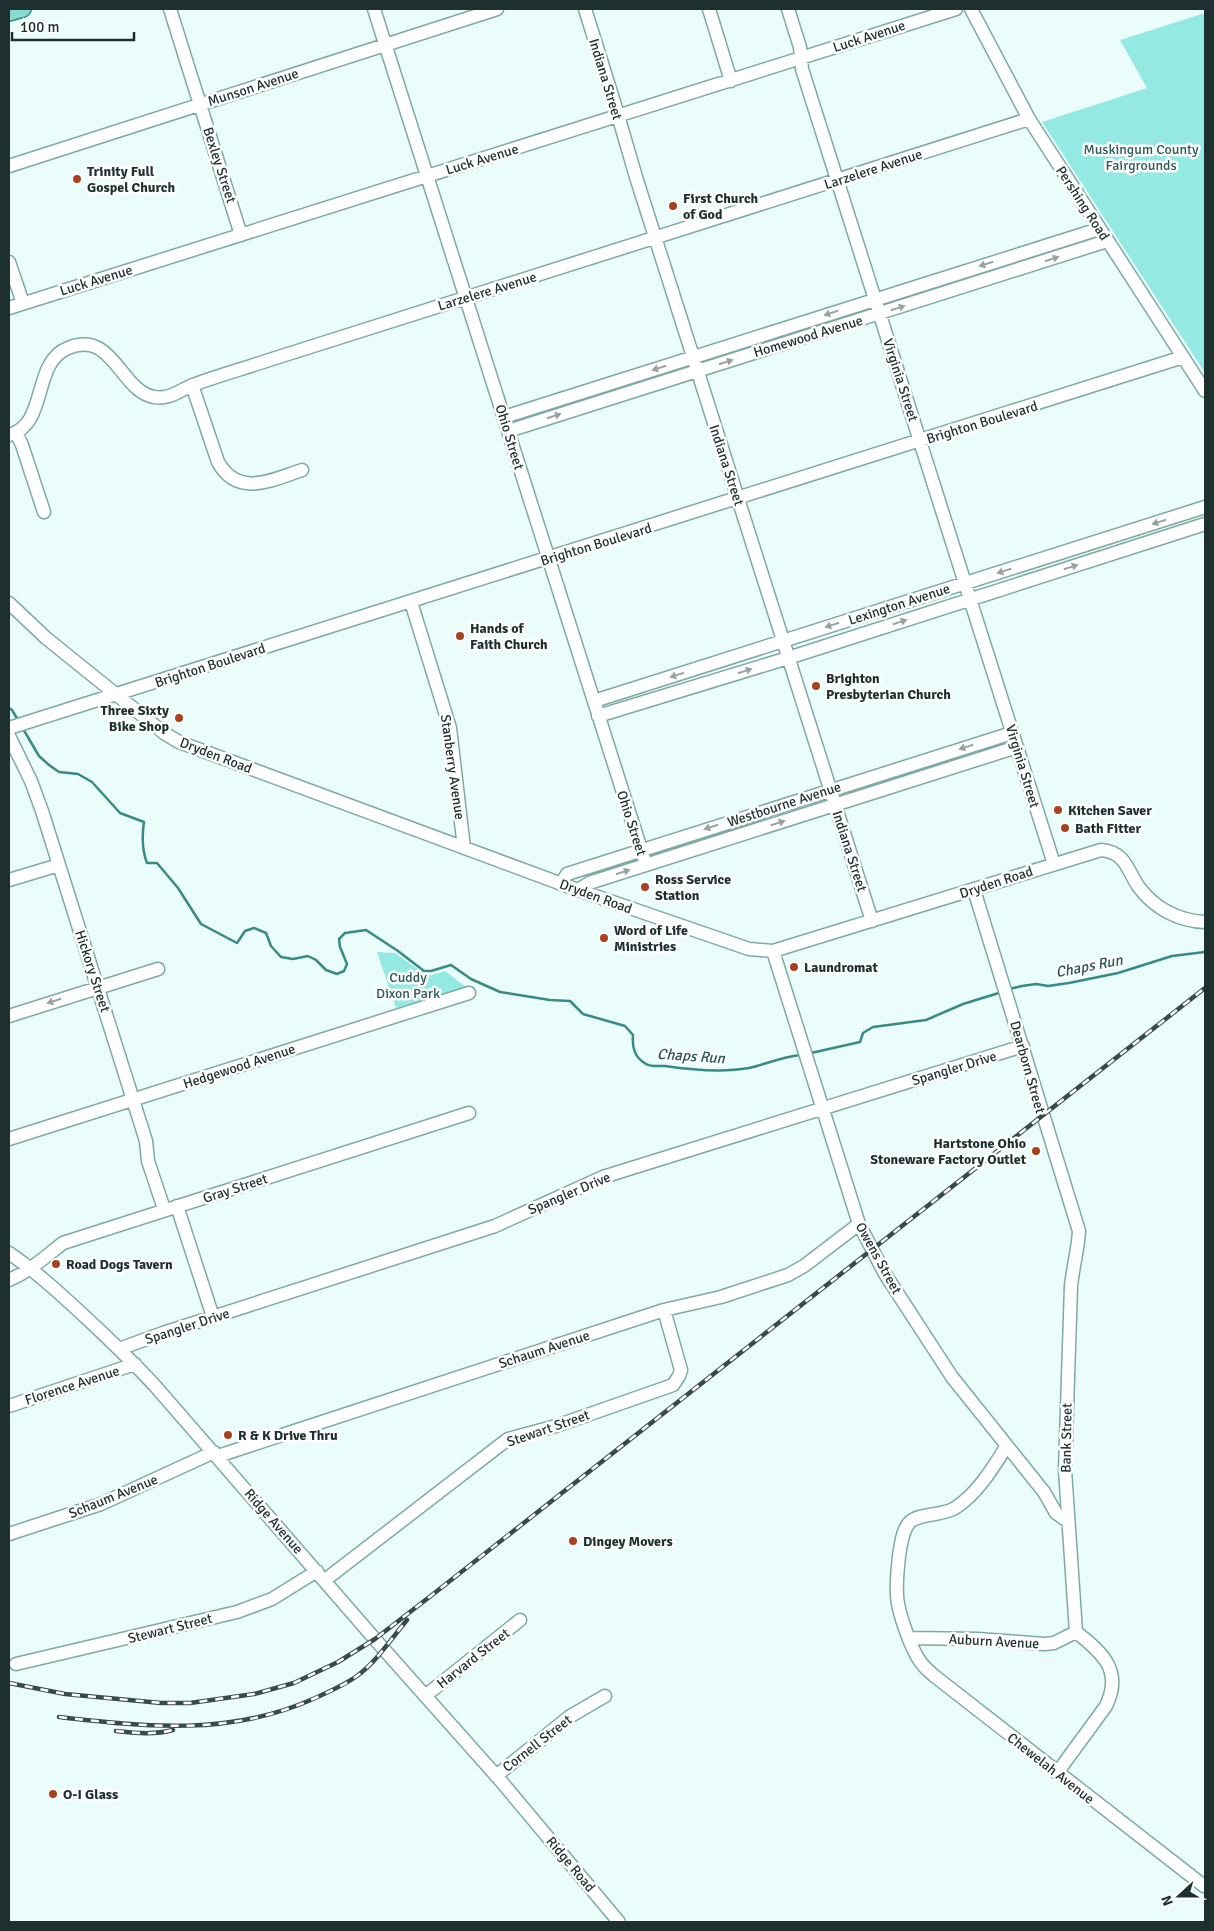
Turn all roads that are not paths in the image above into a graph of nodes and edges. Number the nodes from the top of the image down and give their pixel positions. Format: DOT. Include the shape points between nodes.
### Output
graph roads {
  1 [pos="23,9"];
  2 [pos="170,9"];
  3 [pos="374,9"];
  4 [pos="497,9"];
  5 [pos="585,9"];
  6 [pos="708,9"];
  7 [pos="788,9"];
  8 [pos="956,9"];
  9 [pos="971,9"];
  10 [pos="9,13"];
  11 [pos="386,45"];
  12 [pos="802,58"];
  13 [pos="731,80"];
  14 [pos="200,104"];
  15 [pos="618,116"];
  16 [pos="1029,119"];
  17 [pos="9,166"];
  18 [pos="428,176"];
  19 [pos="838,180"];
  20 [pos="1099,229"];
  21 [pos="241,235"];
  22 [pos="656,238"];
  23 [pos="1107,241"];
  24 [pos="9,262"];
  25 [pos="466,297"];
  26 [pos="875,299"];
  27 [pos="23,303"];
  28 [pos="9,308"];
  29 [pos="880,314"];
  30 [pos="693,357"];
  31 [pos="1183,357"];
  32 [pos="698,371"];
  33 [pos="192,385"];
  34 [pos="1205,391"];
  35 [pos="504,417"];
  36 [pos="508,431"];
  37 [pos="12,434"];
  38 [pos="920,441"];
  39 [pos="302,470"];
  40 [pos="738,499"];
  41 [pos="1205,507"];
  42 [pos="44,512"];
  43 [pos="1205,524"];
  44 [pos="548,559"];
  45 [pos="966,583"];
  46 [pos="971,599"];
  47 [pos="411,602"];
  48 [pos="9,603"];
  49 [pos="783,641"];
  50 [pos="788,658"];
  51 [pos="116,695"];
  52 [pos="594,701"];
  53 [pos="598,716"];
  54 [pos="10,730"];
  55 [pos="1012,733"];
  56 [pos="1017,747"];
  57 [pos="830,790"];
  58 [pos="835,805"];
  59 [pos="464,848"];
  60 [pos="641,850"];
  61 [pos="59,864"];
  62 [pos="1054,864"];
  63 [pos="646,865"];
  64 [pos="9,880"];
  65 [pos="561,884"];
  66 [pos="578,890"];
  67 [pos="974,890"];
  68 [pos="872,920"];
  69 [pos="1205,922"];
  70 [pos="773,951"];
  71 [pos="158,969"];
  72 [pos="98,987"];
  73 [pos="469,993"];
  74 [pos="9,1016"];
  75 [pos="1023,1046"];
  76 [pos="133,1100"];
  77 [pos="823,1109"];
  78 [pos="469,1113"];
  79 [pos="9,1139"];
  80 [pos="178,1206"];
  81 [pos="164,1210"];
  82 [pos="859,1224"];
  83 [pos="1078,1244"];
  84 [pos="9,1253"];
  85 [pos="31,1268"];
  86 [pos="9,1280"];
  87 [pos="664,1310"];
  88 [pos="213,1317"];
  89 [pos="119,1349"];
  90 [pos="135,1364"];
  91 [pos="9,1406"];
  92 [pos="1006,1447"];
  93 [pos="216,1454"];
  94 [pos="1067,1521"];
  95 [pos="9,1534"];
  96 [pos="321,1576"];
  97 [pos="520,1620"];
  98 [pos="1076,1632"];
  99 [pos="910,1638"];
  100 [pos="16,1664"];
  101 [pos="425,1696"];
  102 [pos="605,1696"];
  103 [pos="1057,1773"];
  104 [pos="496,1776"];
  105 [pos="522,1807"];
  106 [pos="1204,1886"];
  107 [pos="619,1922"];
  1 -- 10 [label="main road"];
  2 -- 14 [label="street, Bexley Street"];
  3 -- 11 [label="street, Ohio Street"];
  4 -- 11 [label="street, Munson Avenue"];
  5 -- 15 [label="street, Indiana Street"];
  6 -- 13 [label="street"];
  7 -- 12 [label="street, Virginia Street"];
  8 -- 12 [label="street, Luck Avenue"];
  9 -- 16 [label="street, Pershing Road"];
  11 -- 14 [label="street, Munson Avenue"];
  11 -- 18 [label="street, Ohio Street"];
  12 -- 13 [label="street, Luck Avenue"];
  12 -- 19 [label="street, Virginia Street" via="802,68"];
  13 -- 15 [label="street, Luck Avenue"];
  14 -- 17 [label="street, Munson Avenue"];
  14 -- 21 [label="street, Bexley Street"];
  15 -- 18 [label="street, Luck Avenue"];
  15 -- 22 [label="street, Indiana Street"];
  16 -- 19 [label="street, Larzelere Avenue"];
  16 -- 20 [label="street, Pershing Road"];
  18 -- 21 [label="street, Luck Avenue"];
  18 -- 25 [label="street, Ohio Street"];
  19 -- 22 [label="street, Larzelere Avenue"];
  19 -- 26 [label="street, Virginia Street"];
  20 -- 23 [label="street, Pershing Road"];
  20 -- 26 [label="street, Homewood Avenue, one-way"];
  21 -- 27 [label="street, Luck Avenue"];
  22 -- 25 [label="street, Larzelere Avenue"];
  22 -- 30 [label="street, Indiana Street"];
  29 -- 23 [label="street, Homewood Avenue, one-way"];
  23 -- 31 [label="street, Pershing Road"];
  24 -- 27 [label="street"];
  25 -- 33 [label="street, Larzelere Avenue"];
  25 -- 35 [label="street, Ohio Street"];
  26 -- 29 [label="street, Virginia Street"];
  26 -- 30 [label="street, Homewood Avenue, one-way"];
  27 -- 28 [label="street, Luck Avenue"];
  32 -- 29 [label="street, Homewood Avenue, one-way"];
  29 -- 38 [label="street, Virginia Street"];
  30 -- 32 [label="street, Indiana Street"];
  30 -- 35 [label="street, Homewood Avenue, one-way"];
  31 -- 34 [label="street, Pershing Road"];
  31 -- 38 [label="street, Brighton Boulevard"];
  36 -- 32 [label="street, Homewood Avenue, one-way"];
  32 -- 40 [label="street, Indiana Street"];
  33 -- 37 [label="street, Larzelere Avenue" via="177,394 155,398 134,386 101,349 90,345 68,348 49,365 28,424"];
  33 -- 39 [label="street" via="218,462 233,479 257,483"];
  35 -- 36 [label="street, Ohio Street"];
  36 -- 44 [label="street, Ohio Street"];
  37 -- 42 [label="street" via="22,444"];
  38 -- 40 [label="street, Brighton Boulevard"];
  38 -- 45 [label="street, Virginia Street"];
  40 -- 44 [label="street, Brighton Boulevard"];
  40 -- 49 [label="street, Indiana Street"];
  41 -- 45 [label="street, Lexington Avenue, one-way"];
  46 -- 43 [label="street, Lexington Avenue, one-way"];
  44 -- 47 [label="street, Brighton Boulevard"];
  44 -- 52 [label="street, Ohio Street"];
  45 -- 46 [label="street, Virginia Street"];
  45 -- 49 [label="street, Lexington Avenue, one-way"];
  50 -- 46 [label="street, Lexington Avenue, one-way"];
  46 -- 55 [label="street, Virginia Street"];
  47 -- 51 [label="street, Brighton Boulevard"];
  47 -- 59 [label="street, Stanberry Avenue" via="450,728"];
  48 -- 51 [label="street, Dryden Road"];
  49 -- 50 [label="street, Indiana Street"];
  49 -- 52 [label="street, Lexington Avenue, one-way"];
  53 -- 50 [label="street, Lexington Avenue, one-way"];
  50 -- 57 [label="street, Indiana Street"];
  51 -- 54 [label="street, Brighton Boulevard" via="32,720"];
  51 -- 59 [label="street, Dryden Road" via="179,742"];
  52 -- 53 [label="street, Ohio Street"];
  53 -- 60 [label="street, Ohio Street"];
  54 -- 61 [label="street, Hickory Street"];
  55 -- 56 [label="street, Virginia Street"];
  55 -- 57 [label="street, Westbourne Avenue, one-way"];
  56 -- 58 [label="street, Westbourne Avenue"];
  56 -- 62 [label="street, Virginia Street"];
  57 -- 58 [label="street, Indiana Street"];
  57 -- 60 [label="street, Westbourne Avenue, one-way"];
  63 -- 58 [label="street, Westbourne Avenue, one-way"];
  58 -- 68 [label="street, Indiana Street"];
  59 -- 65 [label="street, Dryden Road"];
  60 -- 63 [label="street, Ohio Street"];
  60 -- 65 [label="street, Westbourne Avenue" via="567,874"];
  61 -- 64 [label="street"];
  61 -- 72 [label="street, Hickory Street"];
  62 -- 67 [label="street, Dryden Road"];
  62 -- 69 [label="street, Dryden Road" via="1102,850 1114,852 1159,907 1175,916"];
  66 -- 63 [label="street, Westbourne Avenue, one-way" via="589,883"];
  65 -- 66 [label="street, Dryden Road"];
  66 -- 70 [label="street, Dryden Road" via="749,949"];
  67 -- 68 [label="street, Dryden Road"];
  67 -- 75 [label="street, Dearborn Street"];
  68 -- 70 [label="street, Dryden Road"];
  70 -- 77 [label="street, Owens Street"];
  71 -- 72 [label="street"];
  72 -- 74 [label="street, one-way"];
  72 -- 76 [label="street, Hickory Street"];
  73 -- 76 [label="street, Hedgewood Avenue"];
  75 -- 77 [label="street, Spangler Drive"];
  75 -- 83 [label="street, Dearborn Street" via="1078,1231"];
  76 -- 79 [label="street, Hedgewood Avenue"];
  76 -- 81 [label="street, Hickory Street"];
  77 -- 82 [label="street, Owens Street"];
  77 -- 88 [label="street, Spangler Drive" via="604,1177 495,1226"];
  78 -- 80 [label="street, Gray Street"];
  80 -- 81 [label="street, Gray Street"];
  80 -- 88 [label="street"];
  81 -- 85 [label="street, Gray Street" via="62,1243"];
  82 -- 87 [label="street, Schaum Avenue" via="788,1275"];
  82 -- 92 [label="street, Owens Street" via="885,1274 952,1377"];
  83 -- 94 [label="street, Bank Street" via="1071,1286 1066,1423"];
  84 -- 85 [label="street, Ridge Avenue"];
  85 -- 86 [label="street, Gray Street"];
  85 -- 89 [label="street, Ridge Avenue"];
  87 -- 93 [label="street, Schaum Avenue"];
  87 -- 96 [label="street, Stewart Street" via="681,1370 673,1386 508,1439"];
  88 -- 89 [label="street, Spangler Drive"];
  89 -- 90 [label="street, Ridge Avenue"];
  90 -- 91 [label="street, Florence Avenue"];
  90 -- 93 [label="street, Ridge Avenue"];
  92 -- 94 [label="street, Owens Street" via="1044,1492 1056,1513"];
  92 -- 99 [label="street, Chewelah Avenue" via="988,1474 955,1508 908,1523 902,1537 897,1583 899,1610"];
  93 -- 95 [label="street, Schaum Avenue" via="101,1504"];
  93 -- 96 [label="street, Ridge Avenue"];
  94 -- 98 [label="street, Bank Street"];
  96 -- 100 [label="street, Stewart Street" via="237,1612"];
  96 -- 101 [label="street, Ridge Avenue"];
  97 -- 101 [label="street, Harvard Street"];
  98 -- 99 [label="street, Auburn Avenue" via="1054,1643 1044,1644 978,1638"];
  98 -- 103 [label="street" via="1109,1664 1114,1684 1106,1706"];
  99 -- 103 [label="street, Chewelah Avenue" via="922,1664 937,1678"];
  101 -- 104 [label="street, Ridge Avenue"];
  102 -- 104 [label="street, Cornell Street" via="569,1717"];
  103 -- 106 [label="street, Chewelah Avenue"];
  104 -- 105 [label="street, Ridge Avenue"];
  105 -- 107 [label="street, Ridge Road"];
}
